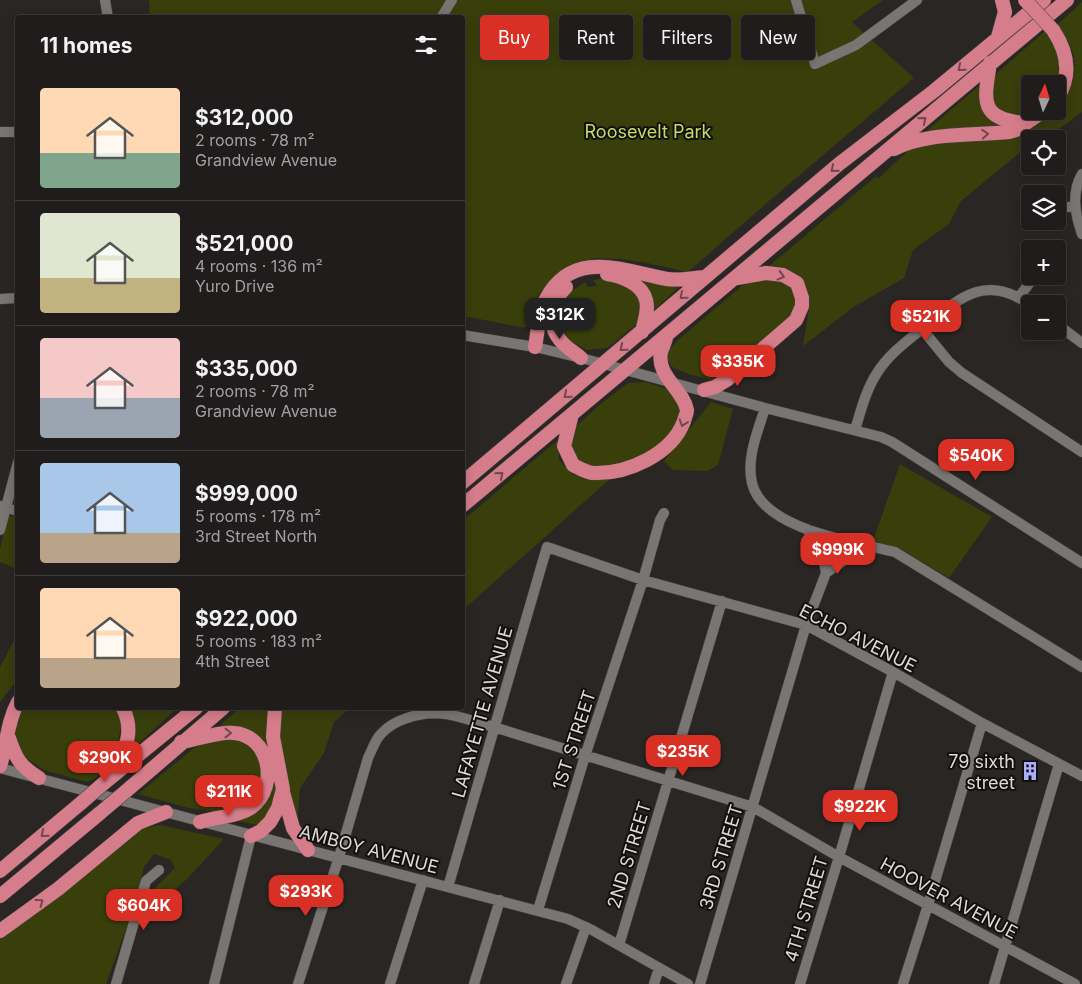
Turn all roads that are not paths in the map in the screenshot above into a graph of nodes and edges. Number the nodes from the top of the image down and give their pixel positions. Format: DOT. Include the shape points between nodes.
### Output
graph roads {
  1 [pos="105,0"];
  2 [pos="796,0"];
  3 [pos="917,0"];
  4 [pos="1002,0"];
  5 [pos="1025,0"];
  6 [pos="1044,0"];
  7 [pos="1067,0"];
  8 [pos="447,2"];
  9 [pos="108,15"];
  10 [pos="442,15"];
  11 [pos="998,37"];
  12 [pos="990,63"];
  13 [pos="1065,75"];
  14 [pos="1030,120"];
  15 [pos="1025,123"];
  16 [pos="0,132"];
  17 [pos="15,132"];
  18 [pos="872,163"];
  19 [pos="1082,174"];
  20 [pos="1066,207"];
  21 [pos="1074,207"];
  22 [pos="1082,234"];
  23 [pos="705,277"];
  24 [pos="734,279"];
  25 [pos="1028,285"];
  26 [pos="1019,297"];
  27 [pos="15,298"];
  28 [pos="0,299"];
  29 [pos="922,329"];
  30 [pos="1066,331"];
  31 [pos="642,332"];
  32 [pos="465,335"];
  33 [pos="667,336"];
  34 [pos="1082,343"];
  35 [pos="535,347"];
  36 [pos="581,358"];
  37 [pos="605,364"];
  38 [pos="626,370"];
  39 [pos="668,380"];
  40 [pos="704,390"];
  41 [pos="765,408"];
  42 [pos="572,414"];
  43 [pos="855,430"];
  44 [pos="1082,452"];
  45 [pos="15,471"];
  46 [pos="465,481"];
  47 [pos="465,503"];
  48 [pos="3,507"];
  49 [pos="664,513"];
  50 [pos="807,529"];
  51 [pos="0,530"];
  52 [pos="869,547"];
  53 [pos="547,548"];
  54 [pos="1082,563"];
  55 [pos="826,573"];
  56 [pos="643,580"];
  57 [pos="722,601"];
  58 [pos="806,625"];
  59 [pos="1082,667"];
  60 [pos="893,672"];
  61 [pos="15,693"];
  62 [pos="15,708"];
  63 [pos="123,710"];
  64 [pos="194,710"];
  65 [pos="220,710"];
  66 [pos="276,710"];
  67 [pos="982,723"];
  68 [pos="2,724"];
  69 [pos="494,728"];
  70 [pos="181,742"];
  71 [pos="585,756"];
  72 [pos="1059,764"];
  73 [pos="0,767"];
  74 [pos="1082,776"];
  75 [pos="38,778"];
  76 [pos="108,780"];
  77 [pos="669,781"];
  78 [pos="283,789"];
  79 [pos="92,793"];
  80 [pos="753,807"];
  81 [pos="166,812"];
  82 [pos="200,822"];
  83 [pos="252,836"];
  84 [pos="308,850"];
  85 [pos="339,857"];
  86 [pos="839,857"];
  87 [pos="159,870"];
  88 [pos="0,871"];
  89 [pos="423,880"];
  90 [pos="448,887"];
  91 [pos="0,896"];
  92 [pos="500,900"];
  93 [pos="928,905"];
  94 [pos="538,910"];
  95 [pos="586,927"];
  96 [pos="0,930"];
  97 [pos="619,945"];
  98 [pos="1005,946"];
  99 [pos="659,968"];
  100 [pos="116,984"];
  101 [pos="214,984"];
  102 [pos="298,984"];
  103 [pos="390,984"];
  104 [pos="474,984"];
  105 [pos="566,984"];
  106 [pos="654,984"];
  107 [pos="688,984"];
  108 [pos="700,984"];
  109 [pos="800,984"];
  110 [pos="903,984"];
  111 [pos="994,984"];
  112 [pos="1075,984"];
  1 -- 9 [label="street"];
  2 -- 3 [label="street" via="815,64 856,45"];
  4 -- 11 [label="highway" via="1005,12"];
  5 -- 13 [label="highway, bridge" via="1060,41 1067,62"];
  6 -- 11 [label="highway"];
  7 -- 12 [label="highway"];
  8 -- 10 [label="street"];
  11 -- 23 [label="highway, one-way" via="839,164"];
  12 -- 15 [label="highway" via="985,93 990,110 997,117"];
  18 -- 12 [label="highway, one-way"];
  14 -- 15 [label="highway"];
  18 -- 15 [label="highway, one-way" via="906,144 933,138 1009,132"];
  16 -- 17 [label="street"];
  18 -- 24 [label="highway"];
  19 -- 21 [label="street"];
  20 -- 21 [label="street"];
  21 -- 22 [label="street"];
  23 -- 31 [label="highway, one-way"];
  23 -- 35 [label="highway" via="668,279 616,267 595,266 576,271 561,280 546,298"];
  24 -- 33 [label="highway"];
  24 -- 40 [label="highway, one-way" via="766,273 783,275 800,289 802,306 796,320 728,379"];
  25 -- 26 [label="street"];
  26 -- 29 [label="street" via="1001,291 978,291 958,299"];
  27 -- 28 [label="street"];
  29 -- 43 [label="street" via="884,362 868,390"];
  29 -- 44 [label="street" via="949,362 962,372"];
  30 -- 34 [label="street"];
  31 -- 36 [label="highway" via="646,300 637,286 606,274 592,274 580,279 560,293 552,312 555,333 560,341"];
  31 -- 37 [label="highway, one-way"];
  32 -- 35 [label="street"];
  33 -- 38 [label="highway"];
  33 -- 39 [label="highway" via="660,354"];
  35 -- 36 [label="street"];
  36 -- 37 [label="street"];
  37 -- 38 [label="street"];
  37 -- 46 [label="highway, one-way"];
  38 -- 39 [label="street"];
  38 -- 42 [label="highway"];
  39 -- 40 [label="street"];
  39 -- 42 [label="highway, one-way" via="681,394 687,412 679,433 656,455 626,470 592,473 573,465 564,446"];
  40 -- 41 [label="street"];
  41 -- 43 [label="street"];
  41 -- 50 [label="street" via="753,447 752,484 764,505 776,515"];
  47 -- 42 [label="highway, one-way"];
  43 -- 54 [label="street" via="892,442"];
  45 -- 48 [label="street"];
  48 -- 51 [label="street"];
  49 -- 56 [label="street, 1ST STREET"];
  50 -- 52 [label="street"];
  50 -- 55 [label="street" via="823,557"];
  52 -- 55 [label="street"];
  52 -- 59 [label="street" via="895,552"];
  53 -- 56 [label="street, ECHO AVENUE"];
  53 -- 69 [label="street, LAFAYETTE AVENUE"];
  55 -- 58 [label="street, 3RD STREET"];
  56 -- 57 [label="street, ECHO AVENUE"];
  56 -- 71 [label="street, 1ST STREET"];
  57 -- 58 [label="street, ECHO AVENUE"];
  57 -- 77 [label="street, 2ND STREET"];
  58 -- 60 [label="street, ECHO AVENUE"];
  58 -- 80 [label="street, 3RD STREET"];
  60 -- 67 [label="street, ECHO AVENUE"];
  60 -- 86 [label="street, 4TH STREET"];
  61 -- 68 [label="highway"];
  62 -- 68 [label="highway"];
  63 -- 76 [label="highway" via="129,735 124,752"];
  64 -- 76 [label="highway"];
  65 -- 70 [label="highway"];
  66 -- 78 [label="highway" via="273,736"];
  67 -- 72 [label="street, ECHO AVENUE"];
  67 -- 93 [label="street"];
  68 -- 73 [label="highway" via="5,750"];
  68 -- 75 [label="highway" via="22,767"];
  69 -- 71 [label="street, HOOVER AVENUE"];
  69 -- 85 [label="street, HOOVER AVENUE" via="433,712 398,721 380,734 368,758"];
  69 -- 90 [label="street, LAFAYETTE AVENUE"];
  70 -- 82 [label="highway, one-way" via="234,732 250,737 259,745 267,761 264,792 252,806 237,814"];
  70 -- 91 [label="highway, bridge"];
  71 -- 77 [label="street, HOOVER AVENUE"];
  71 -- 94 [label="street, 1ST STREET"];
  72 -- 74 [label="street, ECHO AVENUE"];
  72 -- 98 [label="street"];
  73 -- 75 [label="street, AMBOY AVENUE"];
  75 -- 79 [label="street, AMBOY AVENUE"];
  76 -- 79 [label="highway, bridge"];
  77 -- 80 [label="street, HOOVER AVENUE"];
  77 -- 97 [label="street, 2ND STREET"];
  78 -- 83 [label="highway" via="270,822"];
  78 -- 84 [label="highway" via="293,828"];
  79 -- 81 [label="street, AMBOY AVENUE"];
  79 -- 88 [label="highway, one-way, bridge"];
  80 -- 86 [label="street, HOOVER AVENUE"];
  80 -- 108 [label="street, 3RD STREET"];
  81 -- 82 [label="street, AMBOY AVENUE"];
  96 -- 81 [label="highway, one-way" via="58,889 138,823"];
  82 -- 83 [label="street, AMBOY AVENUE"];
  83 -- 84 [label="street, AMBOY AVENUE"];
  83 -- 101 [label="street"];
  84 -- 85 [label="street, AMBOY AVENUE"];
  85 -- 89 [label="street, AMBOY AVENUE"];
  85 -- 102 [label="street, HOOVER AVENUE"];
  86 -- 93 [label="street, HOOVER AVENUE"];
  86 -- 109 [label="street, 4TH STREET"];
  87 -- 100 [label="street" via="146,880"];
  89 -- 90 [label="street, AMBOY AVENUE"];
  89 -- 103 [label="street"];
  90 -- 92 [label="street, AMBOY AVENUE"];
  92 -- 94 [label="street, AMBOY AVENUE"];
  92 -- 104 [label="street"];
  93 -- 98 [label="street, HOOVER AVENUE"];
  93 -- 110 [label="street"];
  94 -- 95 [label="street, AMBOY AVENUE"];
  95 -- 97 [label="street, AMBOY AVENUE"];
  95 -- 105 [label="street"];
  97 -- 99 [label="street, AMBOY AVENUE"];
  98 -- 111 [label="street"];
  98 -- 112 [label="street, HOOVER AVENUE"];
  99 -- 106 [label="street"];
  99 -- 107 [label="street, AMBOY AVENUE"];
}
